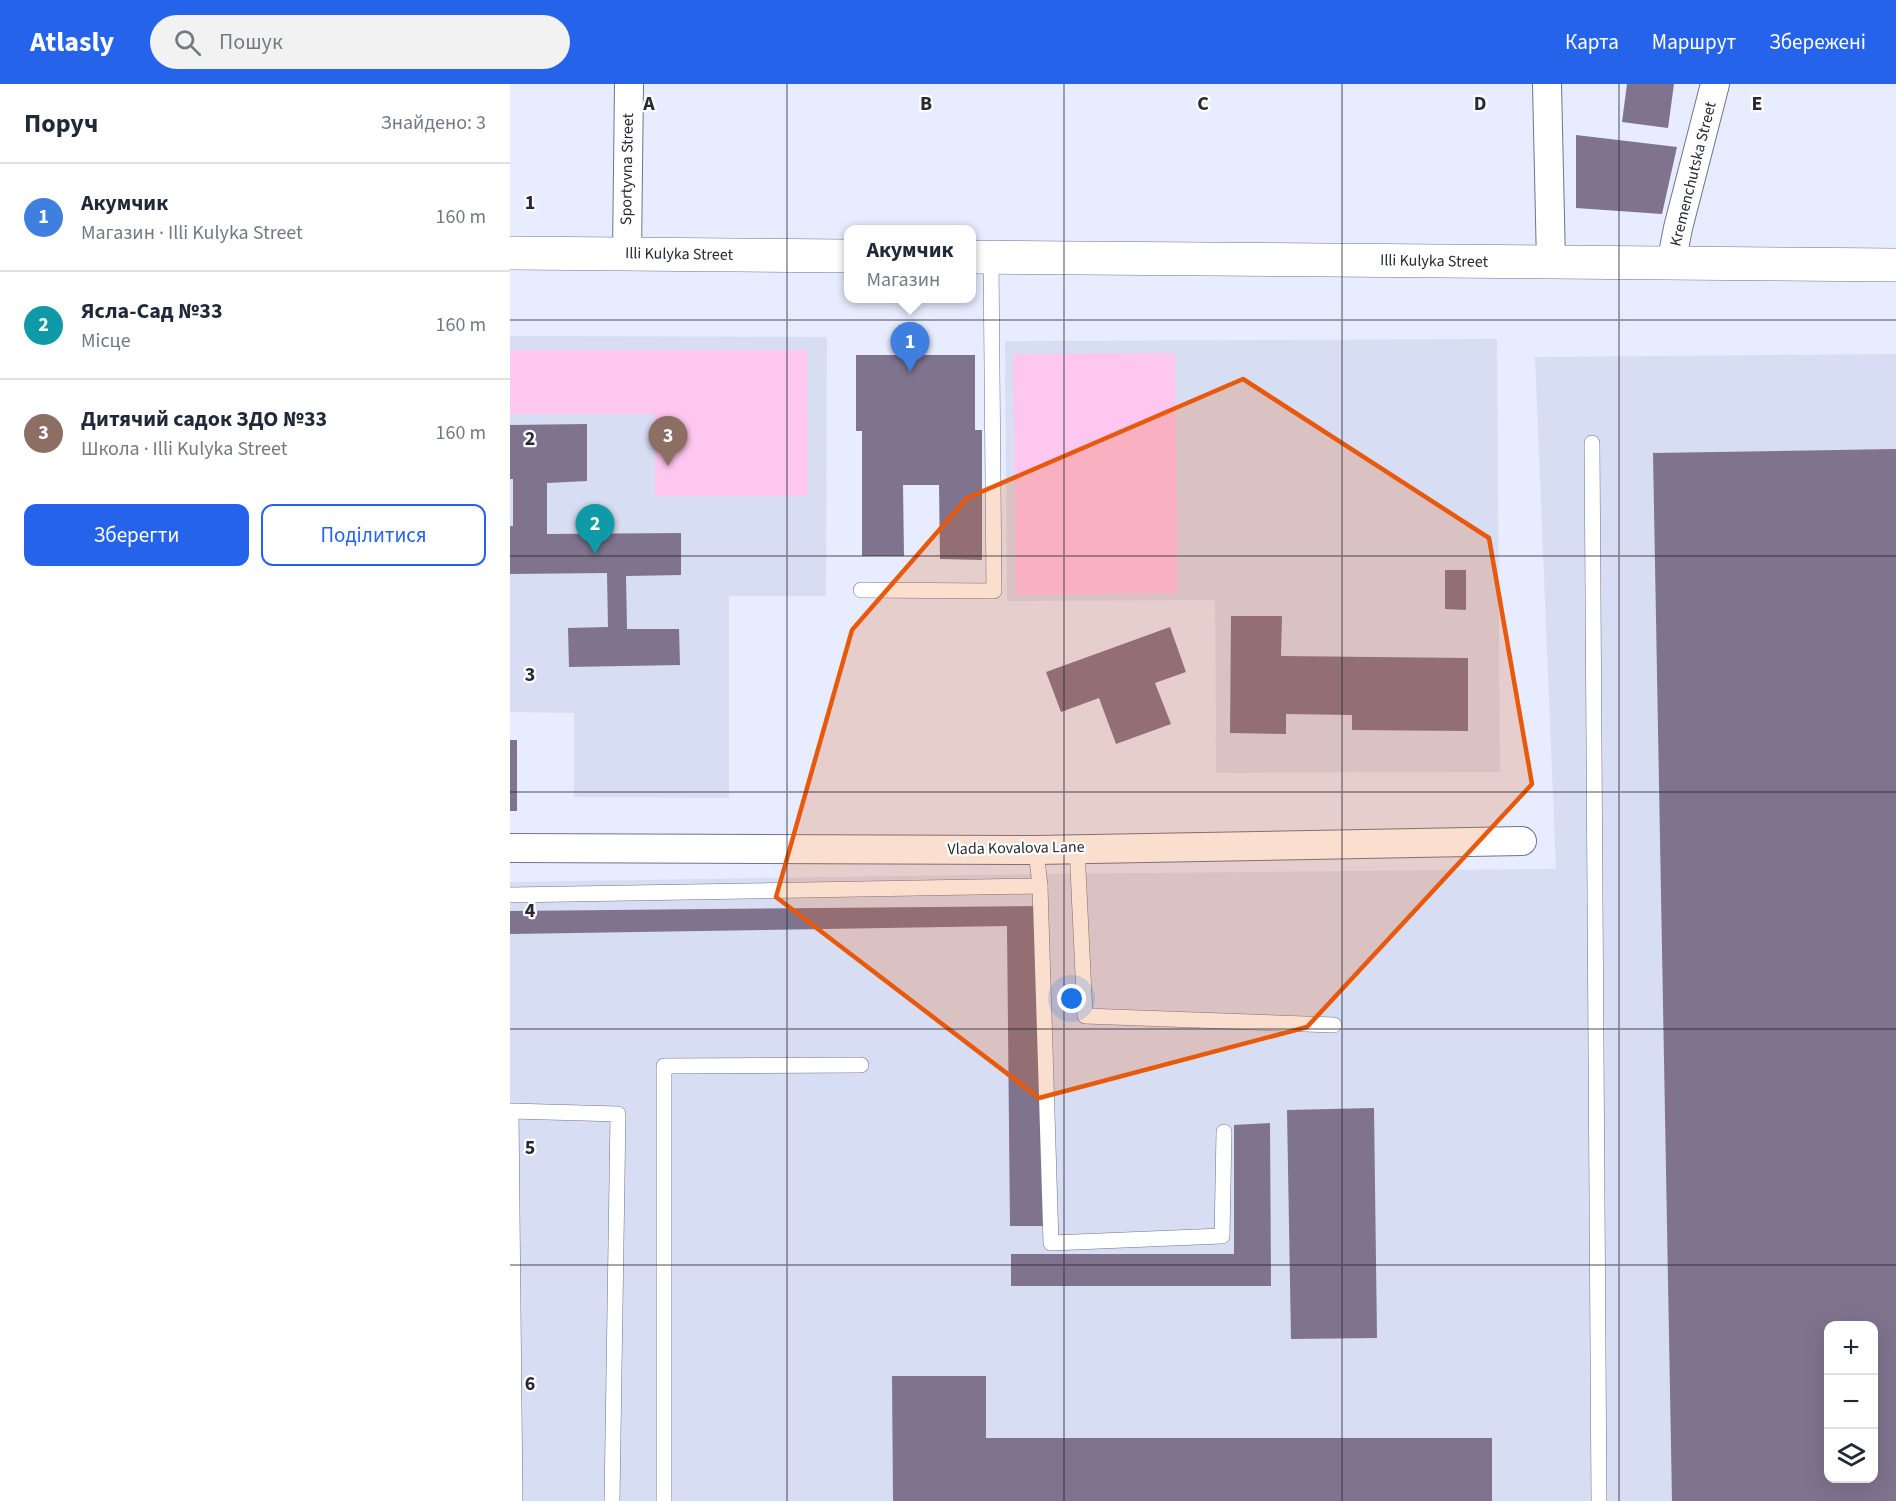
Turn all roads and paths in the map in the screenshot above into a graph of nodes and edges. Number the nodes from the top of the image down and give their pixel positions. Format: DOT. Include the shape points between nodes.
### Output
graph roads {
  1 [pos="629,84"];
  2 [pos="1546,84"];
  3 [pos="1715,84"];
  4 [pos="510,253"];
  5 [pos="627,254"];
  6 [pos="844,256"];
  7 [pos="981,257"];
  8 [pos="1551,263"];
  9 [pos="1671,264"];
  10 [pos="1896,265"];
  11 [pos="1592,443"];
  12 [pos="861,590"];
  13 [pos="1522,841"];
  14 [pos="510,848"];
  15 [pos="1077,848"];
  16 [pos="1036,850"];
  17 [pos="1040,886"];
  18 [pos="510,895"];
  19 [pos="1334,1025"];
  20 [pos="861,1065"];
  21 [pos="1224,1132"];
  22 [pos="515,1501"];
  23 [pos="612,1501"];
  24 [pos="664,1501"];
  25 [pos="1599,1501"];
  1 -- 5 [label="street, Sportyvna Street"];
  2 -- 8 [label="street"];
  3 -- 9 [label="street, Kremenchutska Street"];
  4 -- 5 [label="street, Illi Kulyka Street"];
  5 -- 6 [label="street, Illi Kulyka Street"];
  7 -- 8 [label="street, Illi Kulyka Street"];
  7 -- 12 [label="lane" via="994,591"];
  8 -- 9 [label="street, Illi Kulyka Street"];
  9 -- 10 [label="street, Illi Kulyka Street"];
  11 -- 25 [label="lane"];
  13 -- 15 [label="street, Vlada Kovalova Lane"];
  14 -- 16 [label="street, Vlada Kovalova Lane"];
  15 -- 16 [label="street, Vlada Kovalova Lane"];
  15 -- 19 [label="lane" via="1084,1016"];
  16 -- 17 [label="lane"];
  17 -- 18 [label="lane"];
  17 -- 21 [label="lane" via="1051,1243 1222,1236"];
  20 -- 24 [label="lane" via="664,1066"];
  22 -- 23 [label="lane" via="511,1111 618,1114"];
}
